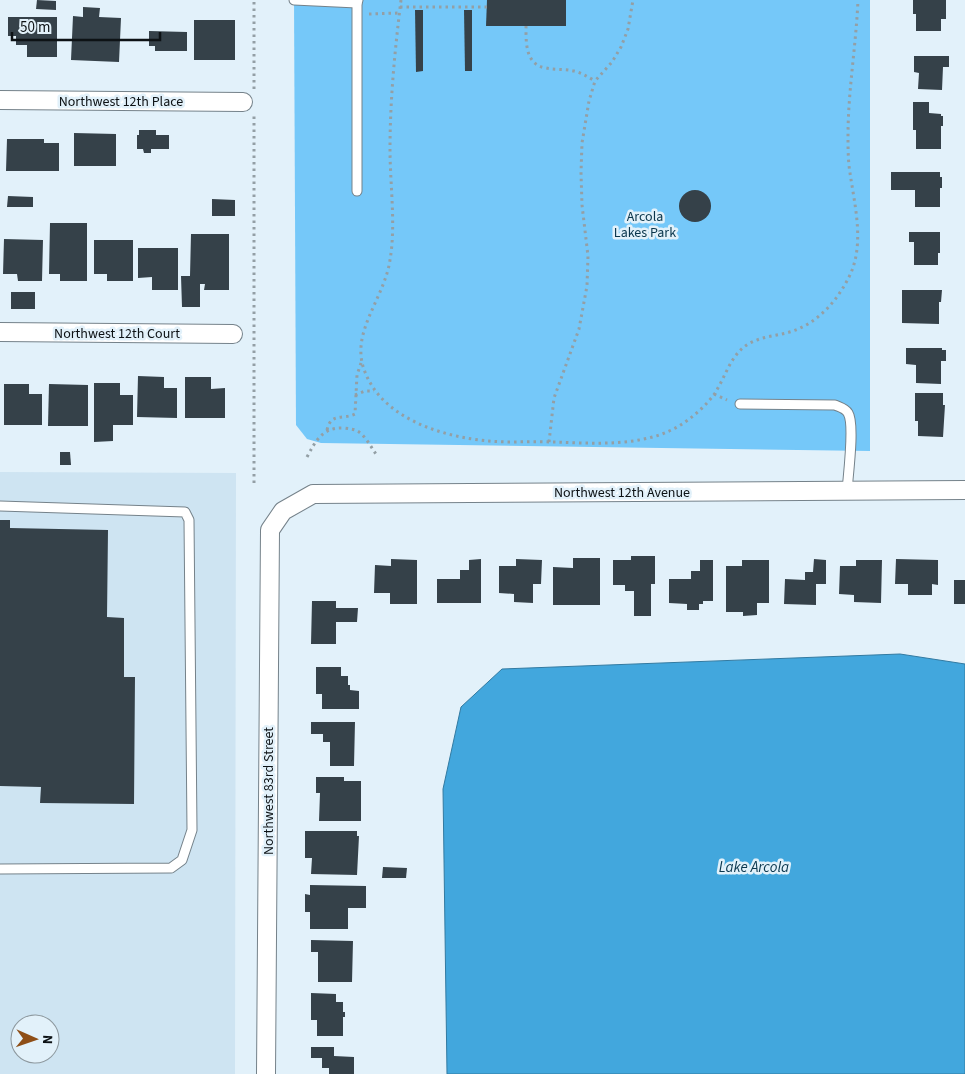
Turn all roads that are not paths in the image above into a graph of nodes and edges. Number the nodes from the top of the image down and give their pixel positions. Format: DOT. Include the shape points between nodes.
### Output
graph roads {
  1 [pos="294,0"];
  2 [pos="358,1"];
  3 [pos="0,100"];
  4 [pos="250,102"];
  5 [pos="357,191"];
  6 [pos="0,332"];
  7 [pos="233,334"];
  8 [pos="740,404"];
  9 [pos="965,490"];
  10 [pos="847,491"];
  11 [pos="0,506"];
  12 [pos="283,511"];
  13 [pos="0,869"];
  14 [pos="266,1074"];
  1 -- 2 [label="lane"];
  2 -- 5 [label="lane"];
  3 -- 4 [label="street, Northwest 12th Place"];
  6 -- 7 [label="street, Northwest 12th Court"];
  8 -- 10 [label="lane" via="835,405 842,408 850,419"];
  9 -- 10 [label="street, Northwest 12th Avenue"];
  10 -- 12 [label="street, Northwest 12th Avenue" via="313,494"];
  11 -- 13 [label="lane" via="187,514 192,830 182,860 172,868"];
  12 -- 14 [label="street, Northwest 83rd Street" via="270,530"];
}
